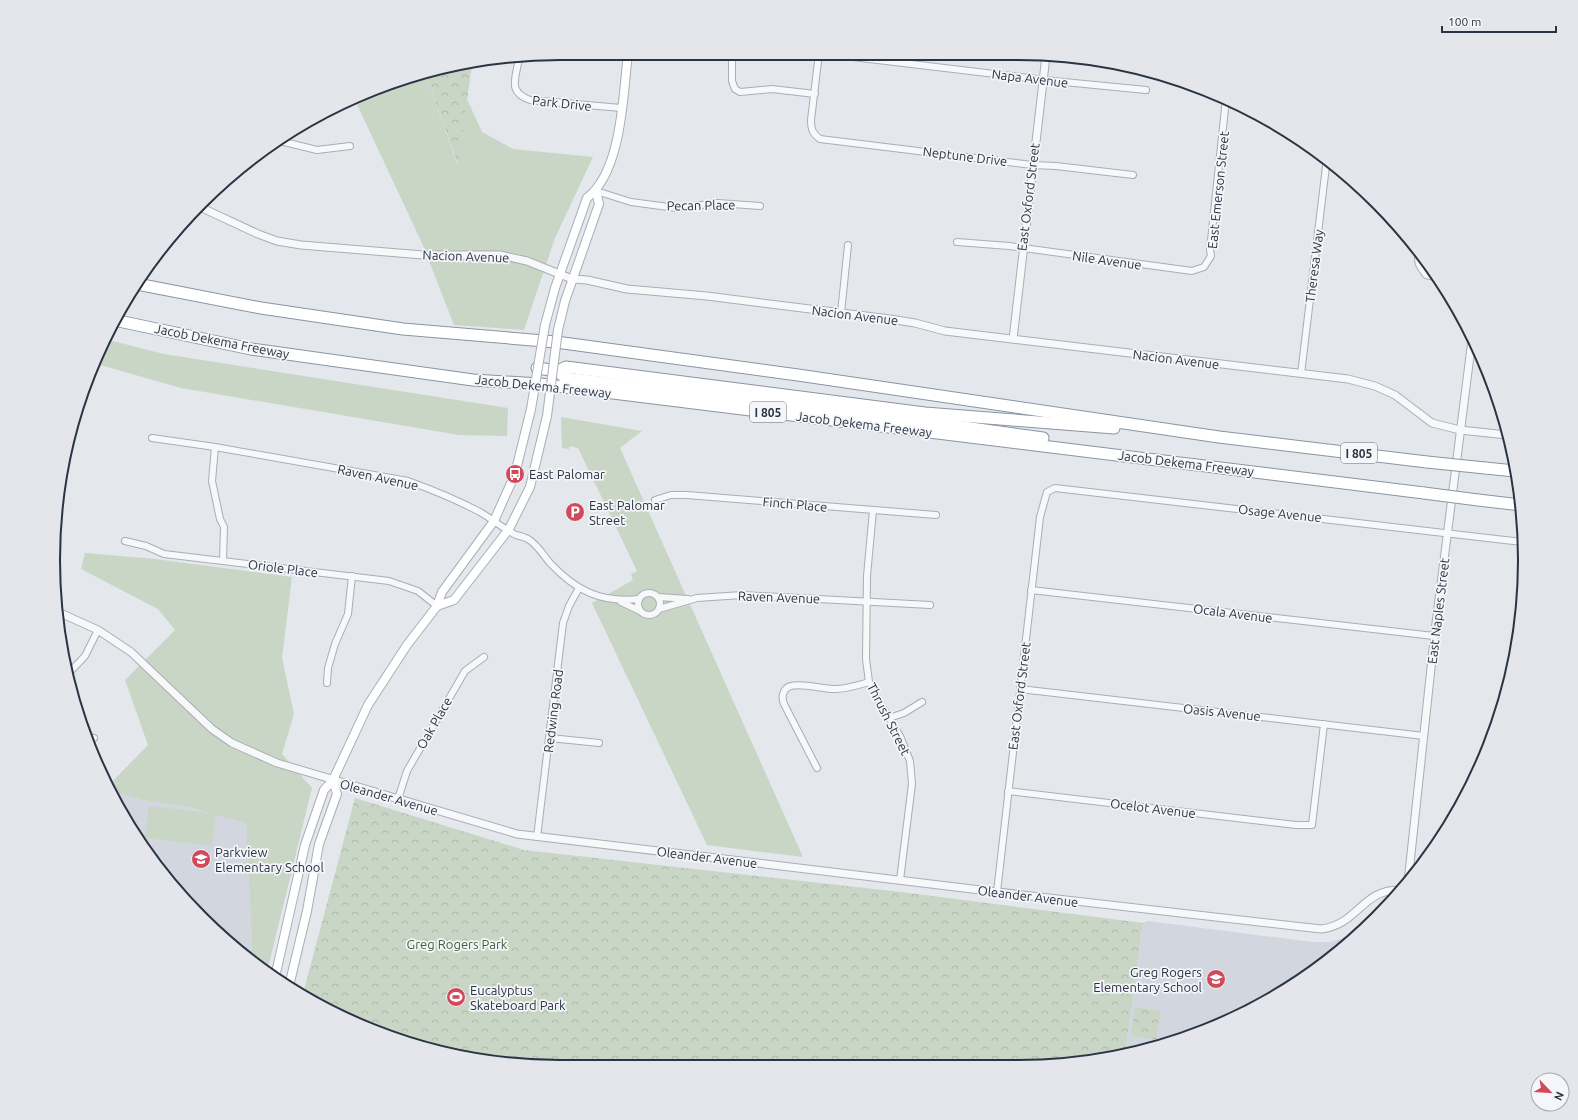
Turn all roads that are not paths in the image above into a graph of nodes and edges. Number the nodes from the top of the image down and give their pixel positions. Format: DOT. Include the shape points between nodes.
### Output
graph roads {
  1 [pos="627,60"];
  2 [pos="732,60"];
  3 [pos="818,60"];
  4 [pos="877,60"];
  5 [pos="1045,61"];
  6 [pos="518,62"];
  7 [pos="1043,80"];
  8 [pos="1146,90"];
  9 [pos="815,94"];
  10 [pos="1225,106"];
  11 [pos="621,108"];
  12 [pos="285,142"];
  13 [pos="350,146"];
  14 [pos="1032,165"];
  15 [pos="1326,166"];
  16 [pos="1133,175"];
  17 [pos="596,191"];
  18 [pos="760,206"];
  19 [pos="204,209"];
  20 [pos="957,242"];
  21 [pos="848,245"];
  22 [pos="1022,249"];
  23 [pos="1419,261"];
  24 [pos="1192,271"];
  25 [pos="560,274"];
  26 [pos="1430,276"];
  27 [pos="572,279"];
  28 [pos="142,285"];
  29 [pos="841,313"];
  30 [pos="121,321"];
  31 [pos="1013,339"];
  32 [pos="1471,349"];
  33 [pos="537,368"];
  34 [pos="555,371"];
  35 [pos="1301,374"];
  36 [pos="665,386"];
  37 [pos="1460,430"];
  38 [pos="1502,434"];
  39 [pos="1220,437"];
  40 [pos="152,438"];
  41 [pos="214,447"];
  42 [pos="1510,470"];
  43 [pos="1424,493"];
  44 [pos="655,500"];
  45 [pos="1044,501"];
  46 [pos="1515,504"];
  47 [pos="874,510"];
  48 [pos="936,515"];
  49 [pos="494,521"];
  50 [pos="509,529"];
  51 [pos="1447,533"];
  52 [pos="125,541"];
  53 [pos="1517,541"];
  54 [pos="223,560"];
  55 [pos="352,576"];
  56 [pos="579,588"];
  57 [pos="1031,590"];
  58 [pos="658,597"];
  59 [pos="639,599"];
  60 [pos="691,599"];
  61 [pos="620,601"];
  62 [pos="867,601"];
  63 [pos="930,605"];
  64 [pos="437,606"];
  65 [pos="659,609"];
  66 [pos="640,611"];
  67 [pos="63,614"];
  68 [pos="98,630"];
  69 [pos="1434,636"];
  70 [pos="484,656"];
  71 [pos="73,669"];
  72 [pos="869,682"];
  73 [pos="327,683"];
  74 [pos="1020,689"];
  75 [pos="922,702"];
  76 [pos="889,718"];
  77 [pos="1324,724"];
  78 [pos="1424,736"];
  79 [pos="550,738"];
  80 [pos="599,743"];
  81 [pos="817,768"];
  82 [pos="334,780"];
  83 [pos="1008,791"];
  84 [pos="398,799"];
  85 [pos="537,837"];
  86 [pos="1409,871"];
  87 [pos="900,880"];
  88 [pos="1394,890"];
  89 [pos="997,892"];
  90 [pos="276,972"];
  91 [pos="290,981"];
  1 -- 11 [label="main road"];
  2 -- 9 [label="street" via="732,81 735,89 740,92 772,88"];
  3 -- 9 [label="street"];
  4 -- 7 [label="street, Napa Avenue"];
  5 -- 7 [label="street, East Oxford Street"];
  6 -- 11 [label="street, Park Drive" via="514,86 521,97"];
  7 -- 8 [label="street, Napa Avenue"];
  7 -- 14 [label="street, East Oxford Street"];
  9 -- 14 [label="street, Neptune Drive" via="811,129 820,140"];
  10 -- 24 [label="street, East Emerson Street" via="1211,256 1204,267"];
  11 -- 17 [label="main road" via="619,133 612,162"];
  12 -- 13 [label="street" via="317,150"];
  14 -- 16 [label="street, Neptune Drive"];
  14 -- 22 [label="street, East Oxford Street"];
  15 -- 35 [label="street, Theresa Way"];
  17 -- 18 [label="street, Pecan Place" via="631,202 676,208 718,202"];
  17 -- 25 [label="main road" via="587,198"];
  17 -- 27 [label="main road" via="599,204"];
  19 -- 25 [label="street, Nacion Avenue" via="277,241 422,255 500,255 527,261"];
  20 -- 22 [label="street, Nile Avenue"];
  21 -- 29 [label="street"];
  22 -- 24 [label="street, Nile Avenue"];
  22 -- 31 [label="street, East Oxford Street"];
  23 -- 26 [label="street" via="1426,276"];
  25 -- 27 [label="street, Nacion Avenue"];
  25 -- 33 [label="main road, bridge" via="545,325"];
  27 -- 29 [label="street, Nacion Avenue" via="627,289 717,297"];
  27 -- 34 [label="main road, bridge" via="558,330"];
  28 -- 39 [label="highway, I 805" via="262,308 403,329 564,344 798,375"];
  29 -- 31 [label="street, Nacion Avenue" via="916,323 945,331"];
  30 -- 43 [label="highway, Jacob Dekema Freeway / I 805" via="251,349 465,379 548,385"];
  31 -- 35 [label="street, Nacion Avenue"];
  32 -- 37 [label="street, East Naples Street"];
  33 -- 34 [label="highway"];
  33 -- 49 [label="main road, bridge" via="531,409 515,474"];
  34 -- 36 [label="highway" via="565,378"];
  34 -- 50 [label="main road, bridge" via="530,487"];
  35 -- 37 [label="street, Nacion Avenue" via="1348,379 1375,386 1395,395 1432,423"];
  36 -- 39 [label="highway" via="925,413"];
  36 -- 43 [label="highway"];
  37 -- 38 [label="street, Nacion Avenue"];
  37 -- 51 [label="street, East Naples Street"];
  39 -- 42 [label="highway, I 805, bridge"];
  40 -- 41 [label="street, Raven Avenue"];
  41 -- 49 [label="street, Raven Avenue" via="408,481 438,492"];
  41 -- 54 [label="street" via="212,481 224,526"];
  43 -- 46 [label="highway, Jacob Dekema Freeway / I 805, bridge"];
  44 -- 47 [label="street, Finch Place" via="671,495 687,495"];
  45 -- 51 [label="street, Osage Avenue" via="1048,492 1056,488"];
  45 -- 57 [label="street, East Oxford Street"];
  47 -- 48 [label="street, Finch Place"];
  47 -- 62 [label="street, Thrush Street"];
  49 -- 50 [label="street, Raven Avenue"];
  49 -- 64 [label="main road" via="442,592"];
  50 -- 56 [label="street, Raven Avenue" via="539,548 550,563"];
  50 -- 64 [label="main road" via="454,600"];
  51 -- 53 [label="street, Osage Avenue"];
  51 -- 69 [label="street, East Naples Street"];
  52 -- 54 [label="street, Oriole Place" via="164,554"];
  54 -- 55 [label="street, Oriole Place"];
  55 -- 64 [label="street, Oriole Place" via="390,580 418,591"];
  55 -- 73 [label="street" via="348,614 335,644 328,668"];
  56 -- 61 [label="street, Raven Avenue"];
  56 -- 79 [label="street, Redwing Road" via="563,623"];
  57 -- 69 [label="street, Ocala Avenue"];
  57 -- 74 [label="street, East Oxford Street"];
  58 -- 59 [label="street" via="647,593"];
  58 -- 60 [label="street, Raven Avenue"];
  58 -- 65 [label="street"];
  59 -- 61 [label="street, Raven Avenue"];
  59 -- 66 [label="street"];
  60 -- 62 [label="street, Raven Avenue" via="742,595"];
  60 -- 65 [label="street, Raven Avenue"];
  61 -- 66 [label="street, Raven Avenue"];
  62 -- 63 [label="street, Raven Avenue"];
  62 -- 72 [label="street, Thrush Street" via="866,659"];
  64 -- 82 [label="main road" via="368,705"];
  65 -- 66 [label="street" via="650,616"];
  67 -- 68 [label="street, Oleander Avenue"];
  68 -- 71 [label="street" via="85,656"];
  68 -- 82 [label="street, Oleander Avenue" via="131,652 212,729 232,744 260,757"];
  69 -- 78 [label="street, East Naples Street"];
  70 -- 84 [label="street, Oak Place" via="465,671 407,771"];
  72 -- 76 [label="street, Thrush Street"];
  72 -- 81 [label="street" via="850,688 795,685 784,690 784,704"];
  74 -- 77 [label="street, Oasis Avenue"];
  74 -- 83 [label="street, East Oxford Street"];
  75 -- 76 [label="street" via="904,713"];
  76 -- 87 [label="street, Thrush Street" via="910,760 912,784"];
  77 -- 78 [label="street, Oasis Avenue"];
  77 -- 83 [label="street, Ocelot Avenue" via="1312,825 1298,826"];
  78 -- 86 [label="street, East Naples Street"];
  79 -- 80 [label="street"];
  79 -- 85 [label="street, Redwing Road"];
  82 -- 84 [label="street, Oleander Avenue"];
  82 -- 90 [label="main road" via="324,790 305,845"];
  82 -- 91 [label="main road" via="337,794 319,844 307,911"];
  83 -- 89 [label="street, East Oxford Street"];
  84 -- 85 [label="street, Oleander Avenue" via="511,832"];
  85 -- 87 [label="street, Oleander Avenue"];
  87 -- 89 [label="street, Oleander Avenue"];
  88 -- 89 [label="street, Oleander Avenue" via="1375,895 1346,921 1321,929"];
}
